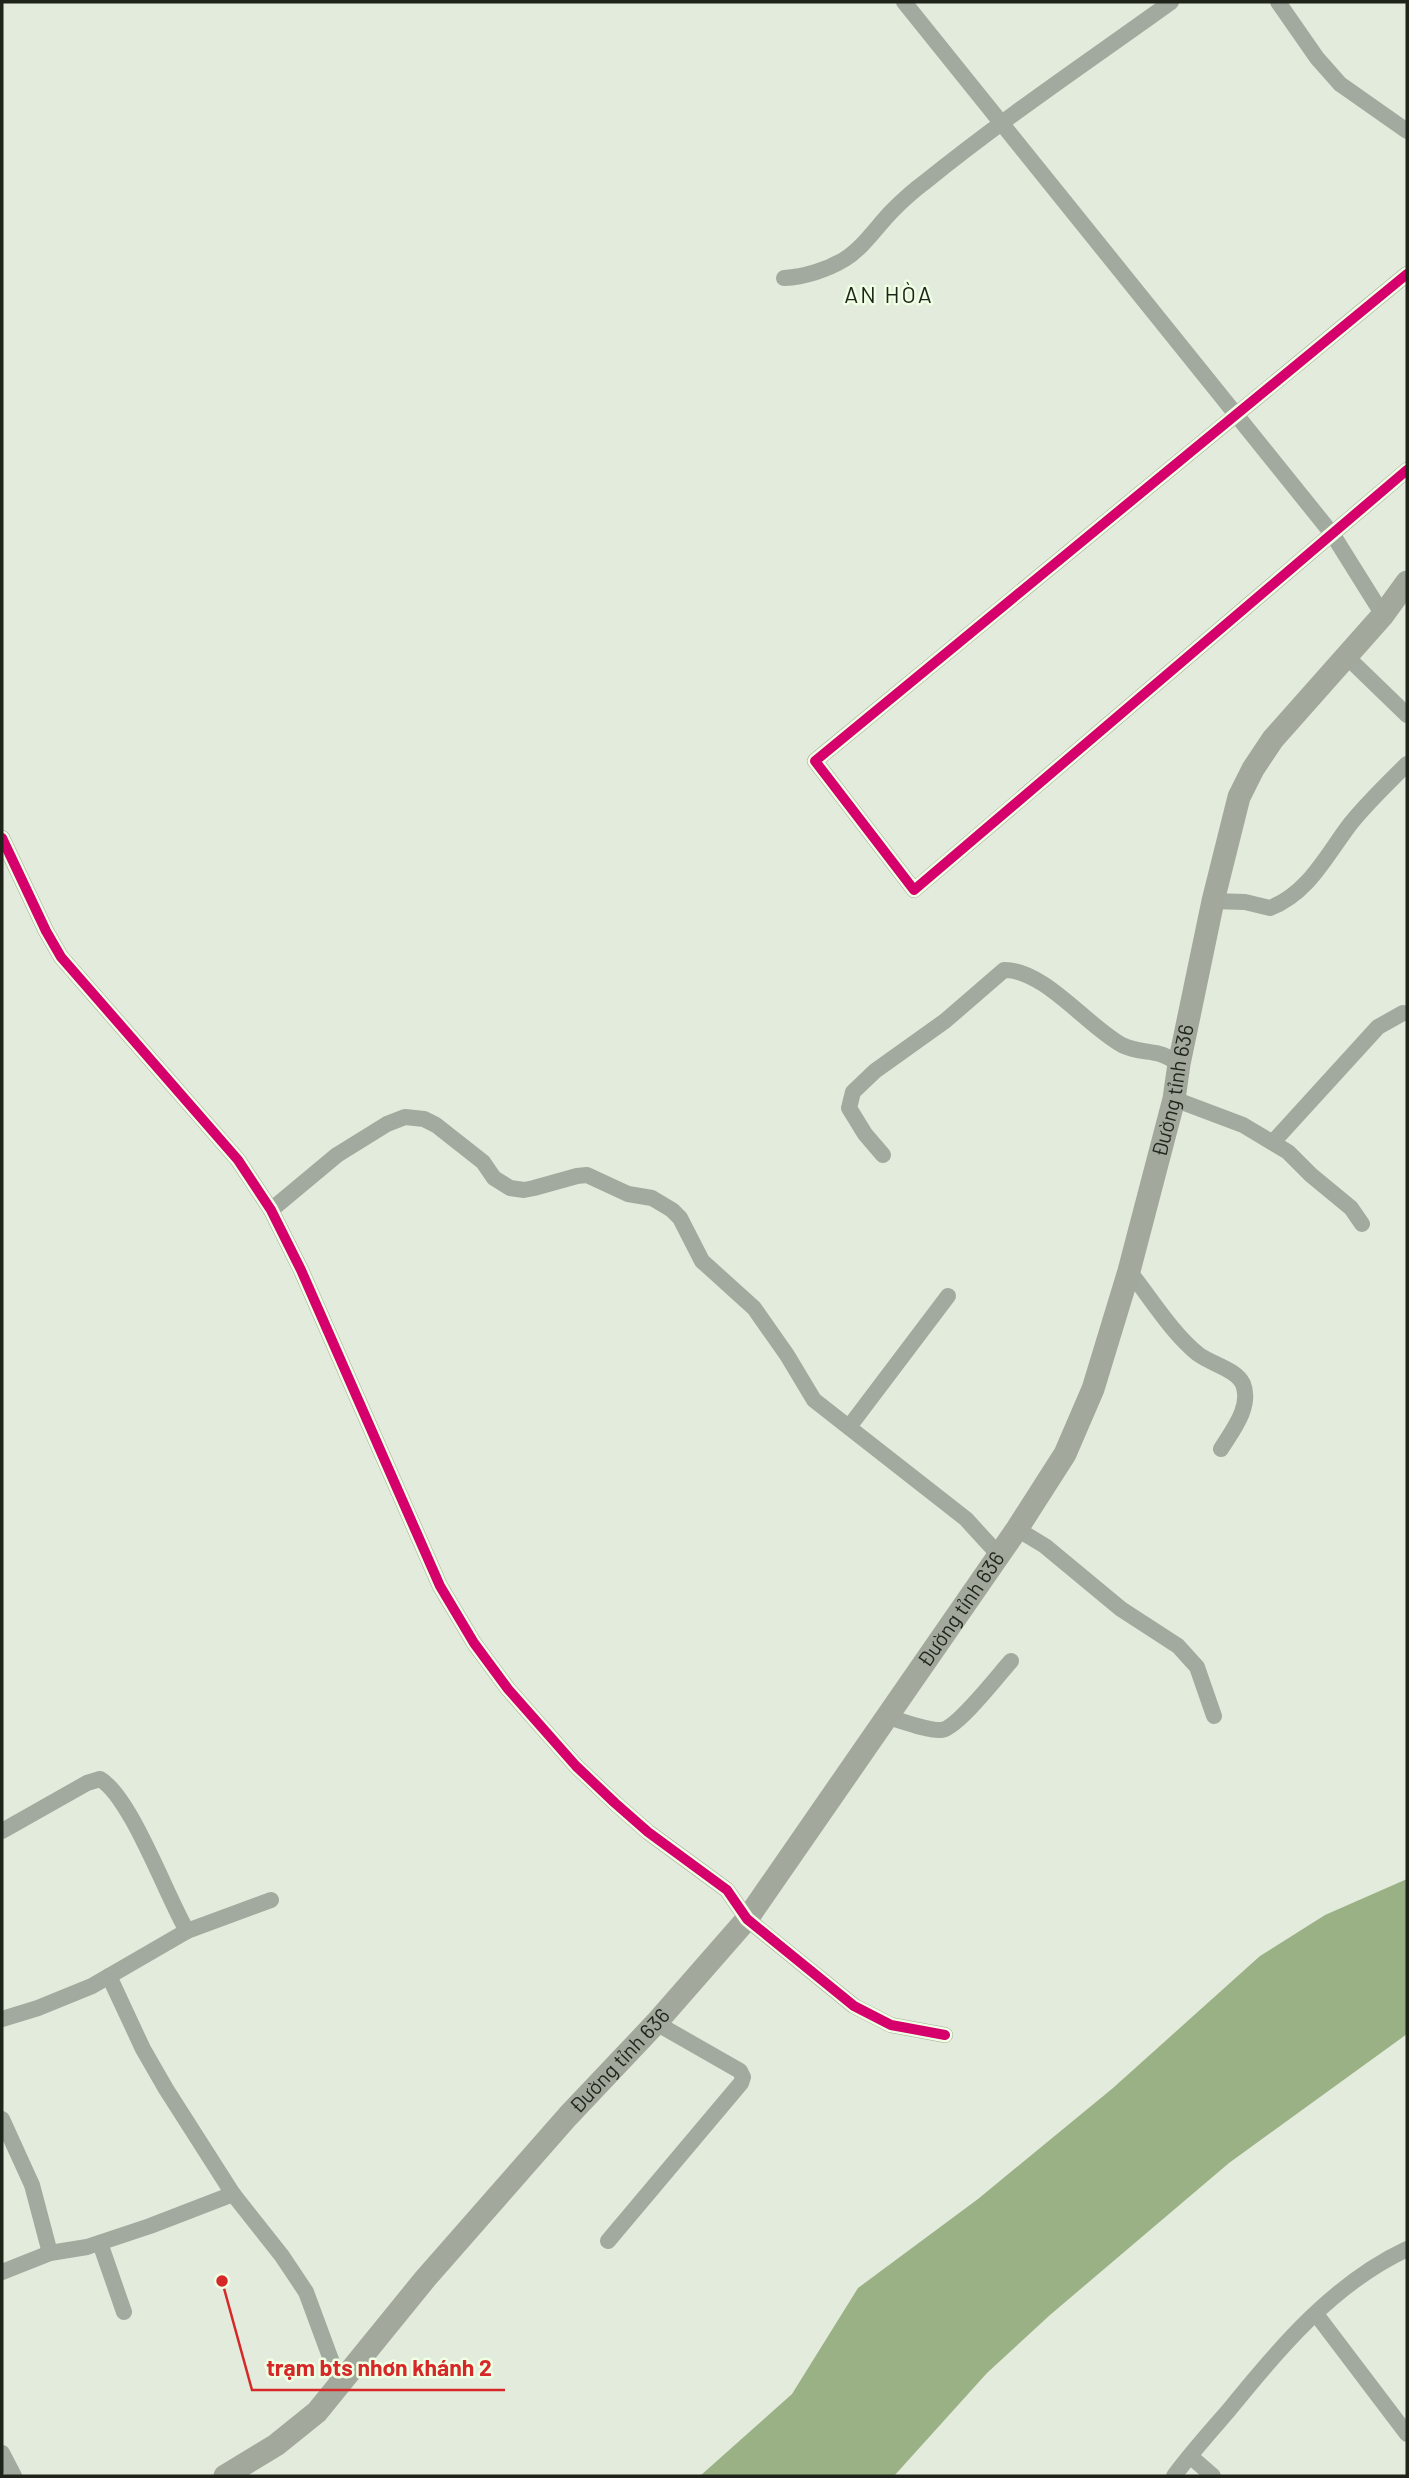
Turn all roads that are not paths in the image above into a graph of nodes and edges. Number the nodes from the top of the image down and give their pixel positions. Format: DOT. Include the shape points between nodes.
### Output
graph roads {
  1 [pos="904,2"];
  2 [pos="1171,2"];
  3 [pos="1278,2"];
  4 [pos="1001,123"];
  5 [pos="1407,131"];
  6 [pos="1407,274"];
  7 [pos="784,278"];
  8 [pos="1235,413"];
  9 [pos="1407,470"];
  10 [pos="1333,535"];
  11 [pos="1407,582"];
  12 [pos="1383,615"];
  13 [pos="1346,656"];
  14 [pos="1407,715"];
  15 [pos="1407,764"];
  16 [pos="2,838"];
  17 [pos="1213,901"];
  18 [pos="1403,1013"];
  19 [pos="1179,1064"];
  20 [pos="1174,1099"];
  21 [pos="1273,1142"];
  22 [pos="883,1155"];
  23 [pos="271,1210"];
  24 [pos="1362,1224"];
  25 [pos="1129,1271"];
  26 [pos="948,1296"];
  27 [pos="849,1427"];
  28 [pos="1221,1449"];
  29 [pos="1017,1529"];
  30 [pos="998,1554"];
  31 [pos="1011,1661"];
  32 [pos="1214,1716"];
  33 [pos="888,1717"];
  34 [pos="2,1831"];
  35 [pos="271,1900"];
  36 [pos="747,1919"];
  37 [pos="187,1931"];
  38 [pos="109,1976"];
  39 [pos="2,2019"];
  40 [pos="656,2023"];
  41 [pos="945,2035"];
  42 [pos="2,2119"];
  43 [pos="233,2194"];
  44 [pos="608,2241"];
  45 [pos="100,2242"];
  46 [pos="1407,2249"];
  47 [pos="50,2253"];
  48 [pos="2,2272"];
  49 [pos="124,2312"];
  50 [pos="1316,2314"];
  51 [pos="340,2384"];
  52 [pos="1407,2434"];
  53 [pos="2,2453"];
  54 [pos="1190,2456"];
  55 [pos="14,2476"];
  56 [pos="225,2476"];
  57 [pos="1174,2476"];
  58 [pos="1213,2476"];
  1 -- 4 [label="street"];
  2 -- 4 [label="street"];
  3 -- 5 [label="street" via="1340,84"];
  4 -- 7 [label="street" via="922,184 844,260"];
  4 -- 8 [label="street"];
  6 -- 8 [label="street"];
  8 -- 10 [label="street"];
  8 -- 10 [label="street" via="815,761 914,890"];
  9 -- 10 [label="street"];
  10 -- 12 [label="street"];
  11 -- 12 [label="main road, Đường tỉnh 636"];
  12 -- 13 [label="main road, Đường tỉnh 636"];
  13 -- 14 [label="street"];
  13 -- 17 [label="main road, Đường tỉnh 636" via="1273,739 1253,769 1239,797"];
  15 -- 17 [label="street" via="1352,822 1292,897 1270,908"];
  16 -- 23 [label="street" via="61,957 238,1160"];
  17 -- 19 [label="main road, Đường tỉnh 636"];
  18 -- 21 [label="street" via="1378,1027"];
  19 -- 20 [label="main road, Đường tỉnh 636"];
  19 -- 22 [label="street" via="1122,1045 1026,974 1004,970 852,1092 849,1108"];
  20 -- 21 [label="street" via="1243,1125"];
  20 -- 25 [label="main road, Đường tỉnh 636"];
  21 -- 24 [label="street" via="1351,1208"];
  23 -- 27 [label="street" via="337,1155 405,1117 436,1125 510,1188 524,1190 587,1175 628,1194 652,1198 680,1218 702,1262 754,1308 814,1400"];
  23 -- 36 [label="street" via="302,1270 440,1586 474,1643 576,1766 648,1832 727,1891"];
  25 -- 28 [label="street" via="1185,1342 1242,1383 1242,1413"];
  25 -- 29 [label="main road, Đường tỉnh 636" via="1081,1419 1065,1454"];
  26 -- 27 [label="street"];
  27 -- 30 [label="street" via="966,1519"];
  29 -- 30 [label="main road, Đường tỉnh 636"];
  29 -- 32 [label="street" via="1045,1546 1121,1609 1178,1646 1197,1667"];
  30 -- 33 [label="main road, Đường tỉnh 636"];
  31 -- 33 [label="street" via="947,1728 933,1729"];
  33 -- 36 [label="main road, Đường tỉnh 636"];
  34 -- 37 [label="street" via="100,1779 118,1795"];
  35 -- 37 [label="street"];
  36 -- 40 [label="main road, Đường tỉnh 636"];
  36 -- 41 [label="street" via="854,2006 891,2025"];
  37 -- 38 [label="street"];
  38 -- 39 [label="street"];
  38 -- 43 [label="street" via="143,2049"];
  40 -- 44 [label="street" via="740,2071 743,2077"];
  40 -- 51 [label="main road, Đường tỉnh 636" via="559,2126"];
  42 -- 47 [label="street" via="32,2185"];
  43 -- 45 [label="street"];
  43 -- 51 [label="street" via="306,2292"];
  45 -- 47 [label="street"];
  45 -- 49 [label="street"];
  46 -- 50 [label="street" via="1365,2272"];
  47 -- 48 [label="street"];
  50 -- 52 [label="street"];
  50 -- 54 [label="street" via="1273,2356"];
  51 -- 56 [label="main road, Đường tỉnh 636" via="298,2429"];
  53 -- 55 [label="street"];
  54 -- 57 [label="street"];
  54 -- 58 [label="street"];
}
